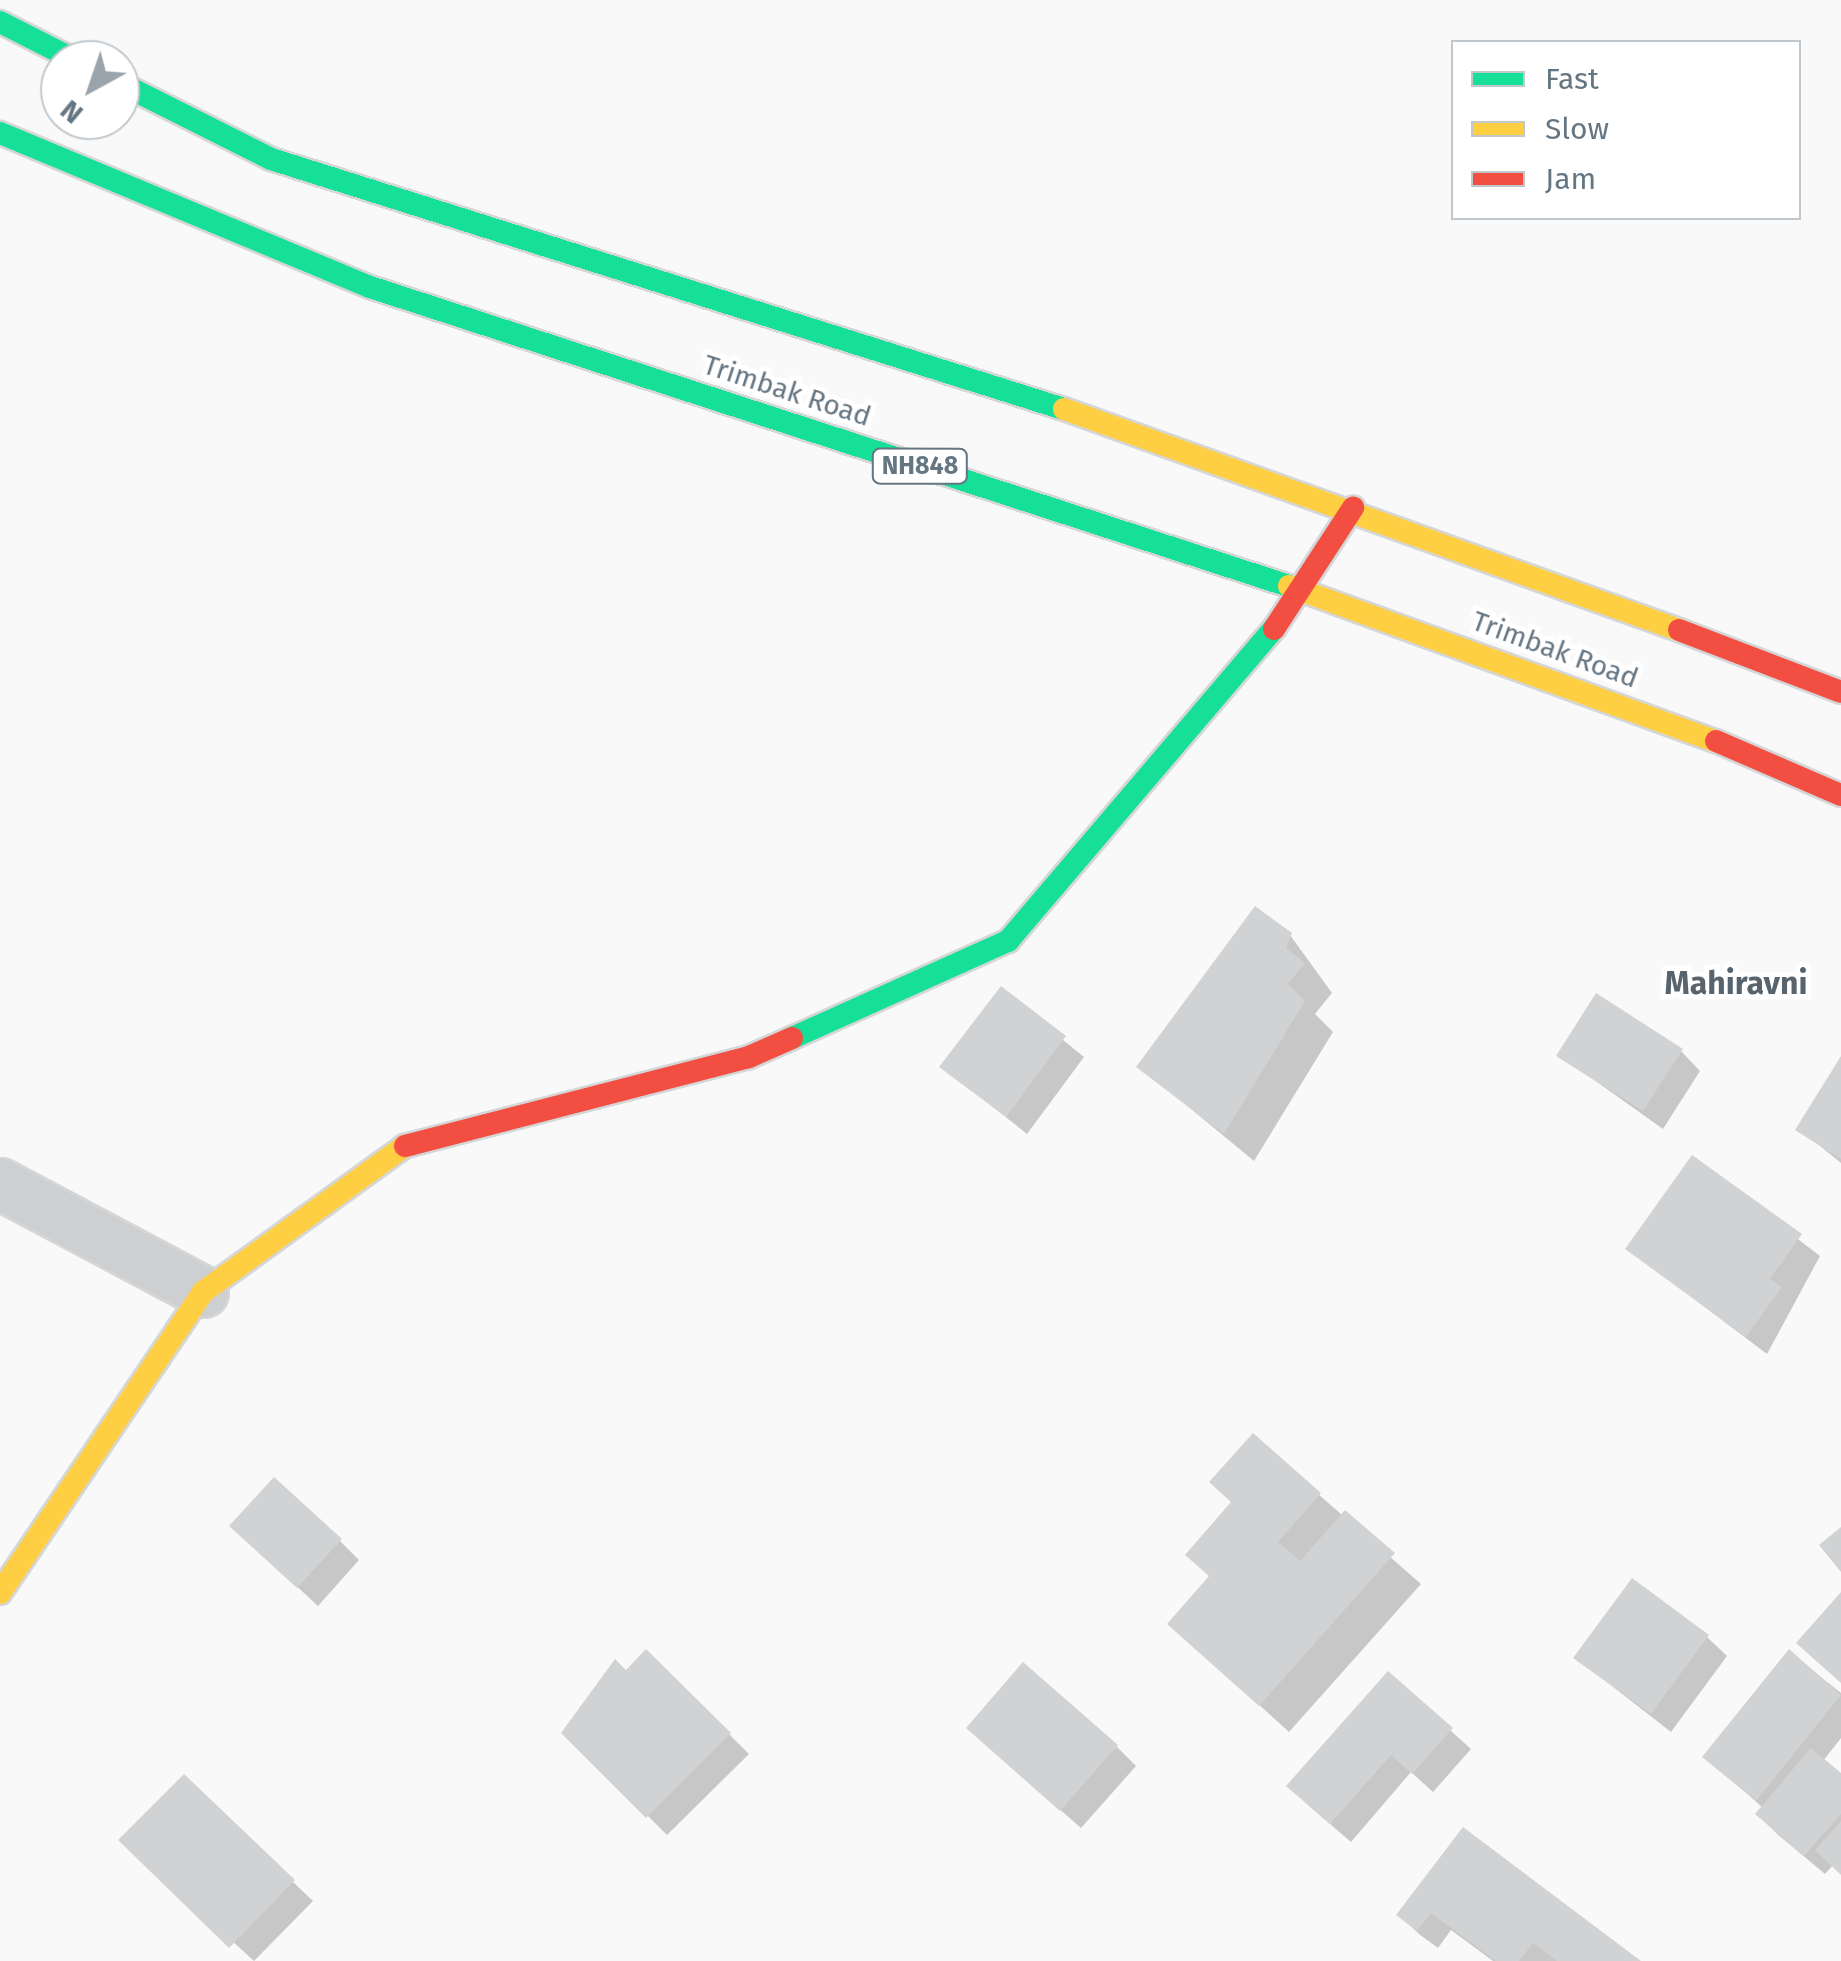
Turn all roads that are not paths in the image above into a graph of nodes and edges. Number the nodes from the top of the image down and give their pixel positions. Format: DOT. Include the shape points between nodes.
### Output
graph roads {
  1 [pos="0,22"];
  2 [pos="40,43"];
  3 [pos="140,93"];
  4 [pos="0,133"];
  5 [pos="1353,508"];
  6 [pos="1306,592"];
  7 [pos="1841,692"];
  8 [pos="1841,796"];
  9 [pos="0,1184"];
  10 [pos="202,1292"];
  11 [pos="0,1593"];
  1 -- 2 [label="main road"];
  3 -- 5 [label="main road" via="270,160 967,376"];
  4 -- 6 [label="main road, Trimbak Road / NH848" via="370,286"];
  5 -- 6 [label="main road"];
  5 -- 7 [label="main road"];
  6 -- 8 [label="main road, Trimbak Road / NH848" via="1764,758"];
  6 -- 10 [label="main road" via="1008,940 749,1057 407,1144"];
  9 -- 10 [label="street"];
  10 -- 11 [label="main road"];
}
